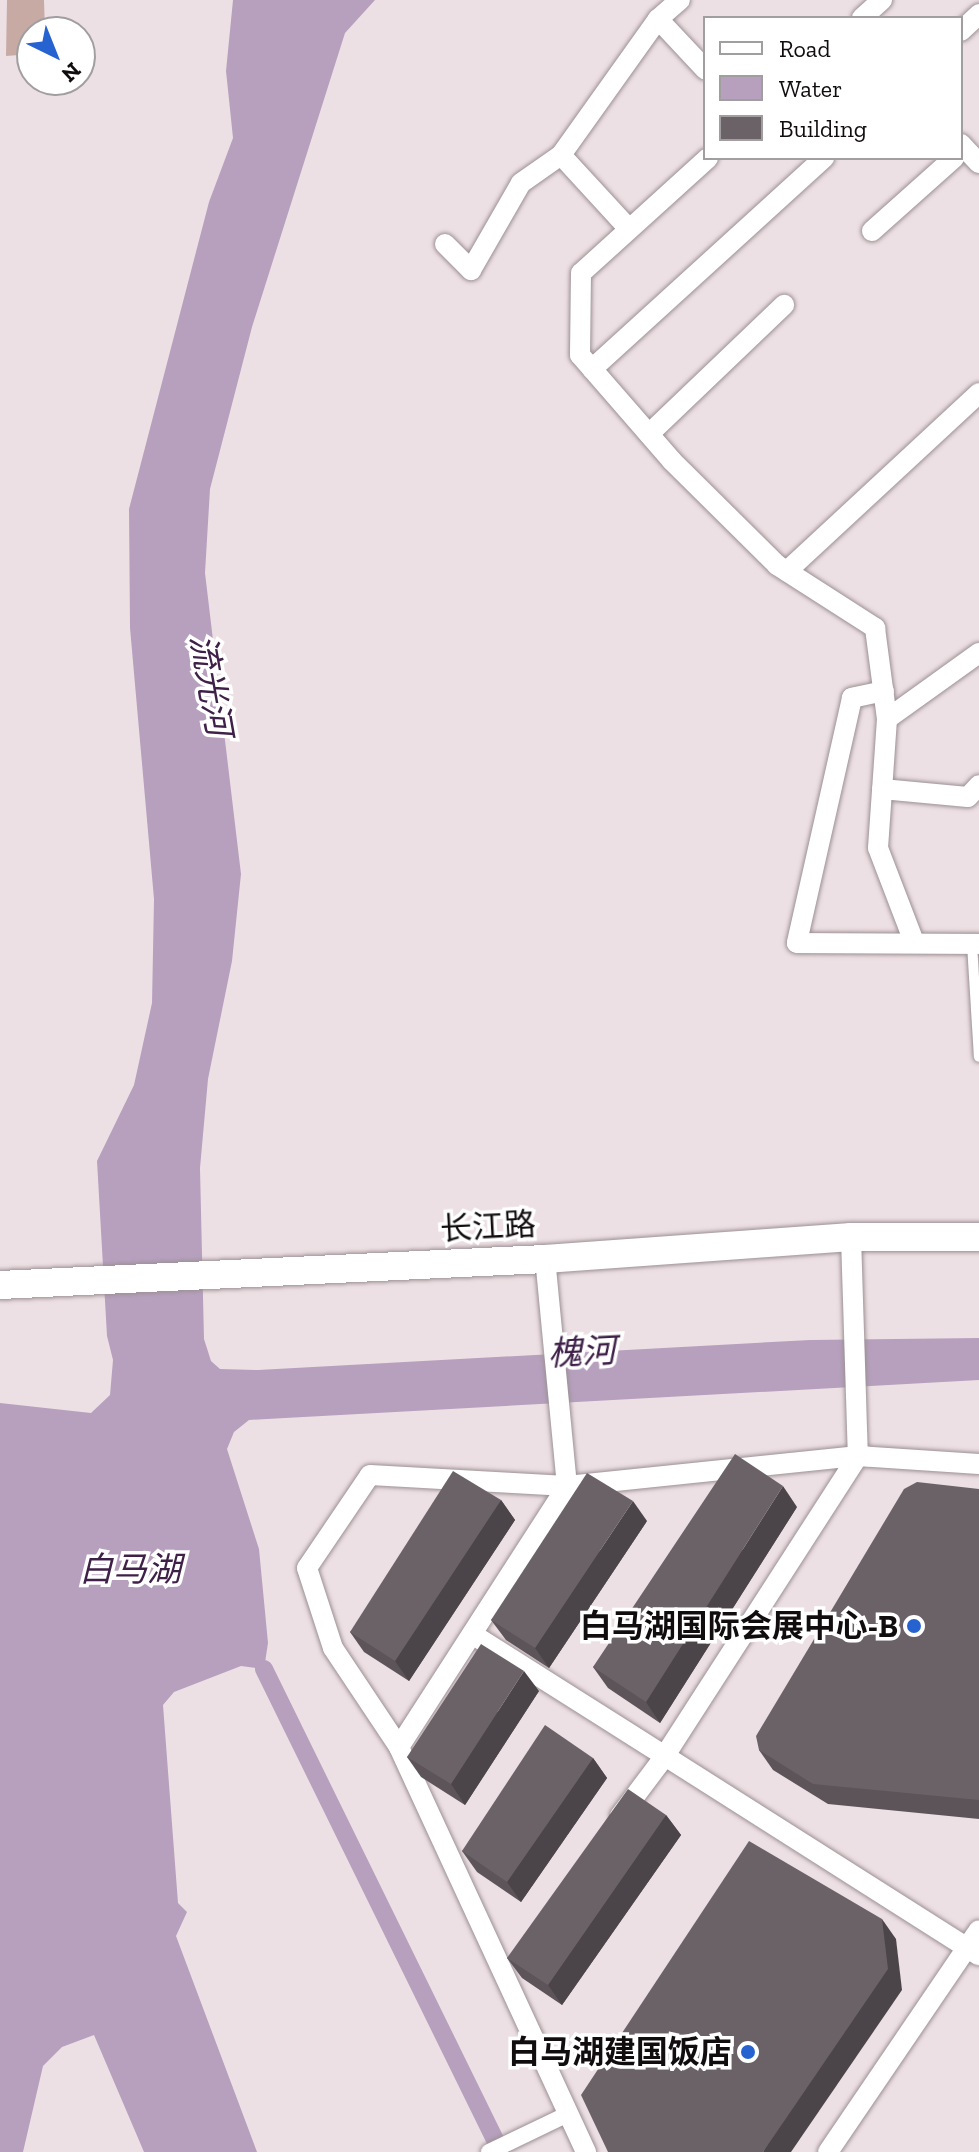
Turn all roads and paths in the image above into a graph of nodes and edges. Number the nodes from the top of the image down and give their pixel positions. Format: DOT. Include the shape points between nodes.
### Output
graph roads {
  1 [pos="680,0"];
  2 [pos="882,0"];
  3 [pos="979,14"];
  4 [pos="864,16"];
  5 [pos="658,19"];
  6 [pos="963,29"];
  7 [pos="703,67"];
  8 [pos="561,155"];
  9 [pos="706,160"];
  10 [pos="822,160"];
  11 [pos="954,160"];
  12 [pos="629,229"];
  13 [pos="872,231"];
  14 [pos="445,244"];
  15 [pos="784,305"];
  16 [pos="592,369"];
  17 [pos="979,393"];
  18 [pos="649,434"];
  19 [pos="787,571"];
  20 [pos="979,653"];
  21 [pos="884,691"];
  22 [pos="887,719"];
  23 [pos="979,785"];
  24 [pos="882,789"];
  25 [pos="914,942"];
  26 [pos="976,944"];
  27 [pos="979,1057"];
  28 [pos="851,1237"];
  29 [pos="979,1237"];
  30 [pos="545,1259"];
  31 [pos="0,1285"];
  32 [pos="858,1456"];
  33 [pos="979,1464"];
  34 [pos="567,1486"];
  35 [pos="472,1634"];
  36 [pos="399,1747"];
  37 [pos="665,1756"];
  38 [pos="608,1833"];
  39 [pos="979,1930"];
  40 [pos="523,1948"];
  41 [pos="973,1951"];
  42 [pos="504,1974"];
  43 [pos="568,2114"];
  44 [pos="489,2152"];
  45 [pos="586,2152"];
  46 [pos="828,2152"];
  1 -- 5 [label="street"];
  2 -- 4 [label="street"];
  3 -- 6 [label="street"];
  5 -- 7 [label="street"];
  5 -- 8 [label="street"];
  8 -- 12 [label="street"];
  8 -- 14 [label="street" via="521,183 471,270"];
  9 -- 12 [label="street"];
  10 -- 16 [label="street"];
  11 -- 13 [label="street"];
  12 -- 16 [label="street" via="581,273 580,355"];
  15 -- 18 [label="street"];
  16 -- 18 [label="street"];
  17 -- 19 [label="street"];
  18 -- 19 [label="street"];
  19 -- 21 [label="street" via="875,628"];
  20 -- 22 [label="street"];
  21 -- 22 [label="street"];
  21 -- 25 [label="street" via="852,698 797,943"];
  22 -- 24 [label="street"];
  23 -- 24 [label="street" via="968,797"];
  24 -- 25 [label="street" via="878,848"];
  25 -- 26 [label="street"];
  26 -- 27 [label="lane"];
  28 -- 29 [label="main road, 长江路"];
  28 -- 30 [label="main road, 长江路"];
  28 -- 32 [label="street"];
  30 -- 31 [label="main road, 长江路"];
  30 -- 34 [label="street"];
  32 -- 33 [label="street"];
  32 -- 34 [label="street"];
  32 -- 37 [label="street"];
  34 -- 35 [label="street"];
  34 -- 36 [label="street" via="370,1475 307,1568 333,1648"];
  35 -- 36 [label="street"];
  35 -- 37 [label="street"];
  36 -- 42 [label="street"];
  37 -- 38 [label="street"];
  37 -- 41 [label="street"];
  39 -- 41 [label="street"];
  40 -- 42 [label="street"];
  41 -- 46 [label="street"];
  42 -- 43 [label="street"];
  43 -- 44 [label="street"];
  43 -- 45 [label="street"];
}
